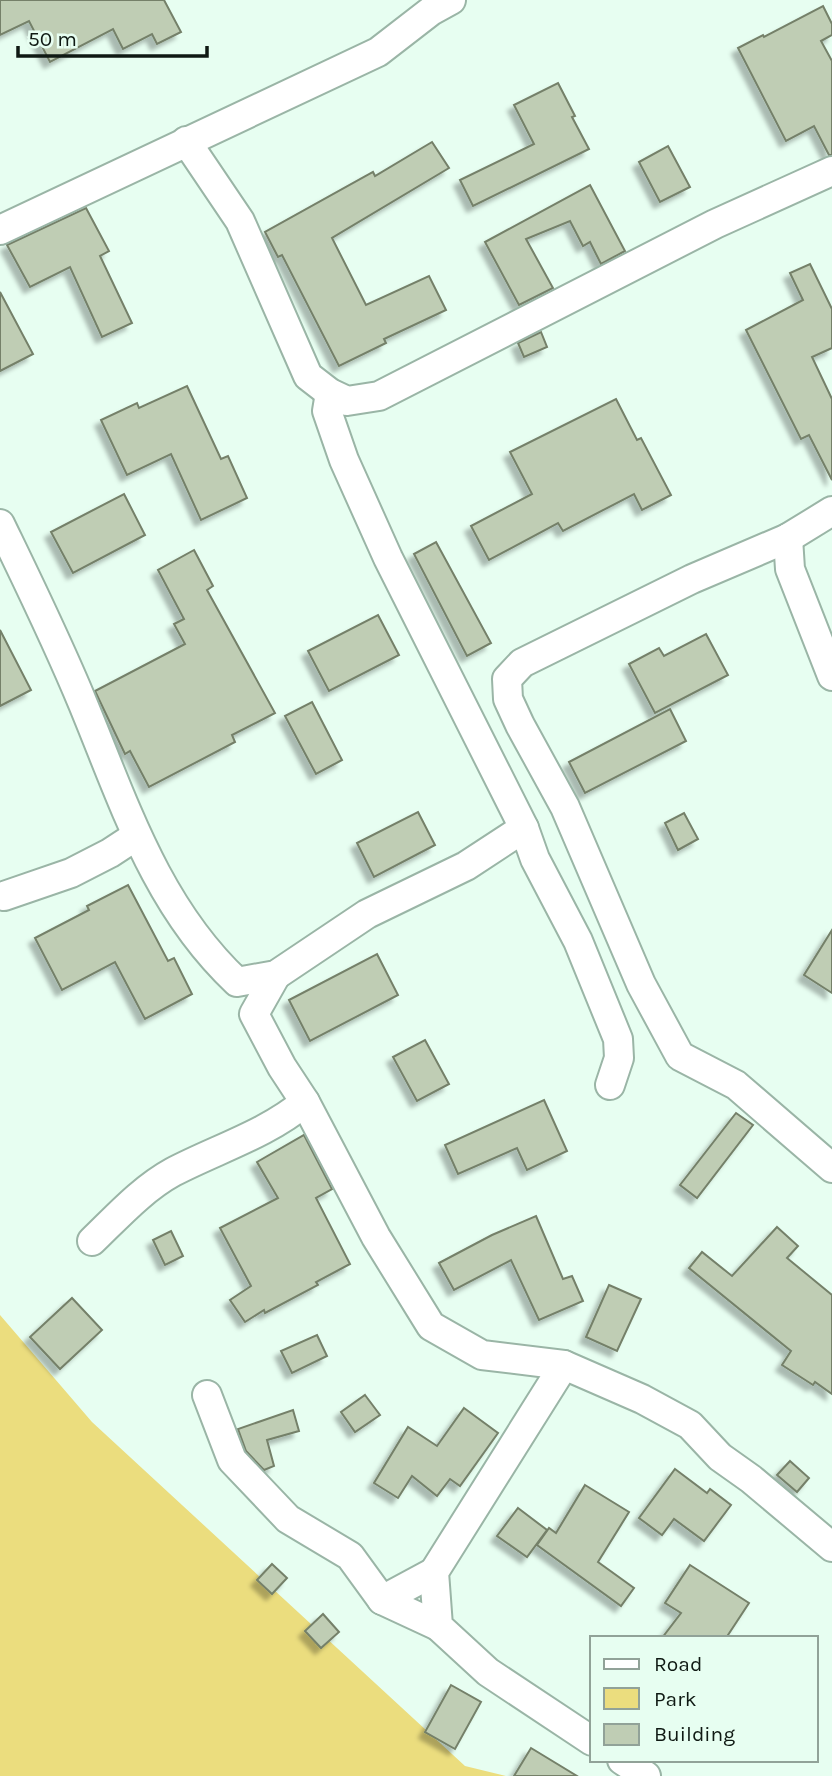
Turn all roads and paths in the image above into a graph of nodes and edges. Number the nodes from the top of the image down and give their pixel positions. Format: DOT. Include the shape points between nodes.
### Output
graph roads {
  1 [pos="451,0"];
  2 [pos="186,141"];
  3 [pos="832,171"];
  4 [pos="0,230"];
  5 [pos="330,393"];
  6 [pos="832,511"];
  7 [pos="0,524"];
  8 [pos="788,538"];
  9 [pos="832,676"];
  10 [pos="524,828"];
  11 [pos="136,836"];
  12 [pos="4,896"];
  13 [pos="276,975"];
  14 [pos="237,982"];
  15 [pos="254,1014"];
  16 [pos="610,1085"];
  17 [pos="305,1102"];
  18 [pos="832,1168"];
  19 [pos="92,1241"];
  20 [pos="564,1365"];
  21 [pos="207,1395"];
  22 [pos="832,1547"];
  23 [pos="434,1572"];
  24 [pos="382,1600"];
  25 [pos="438,1626"];
  26 [pos="590,1740"];
  27 [pos="625,1762"];
  28 [pos="646,1776"];
  1 -- 2 [label="street" via="378,52"];
  2 -- 4 [label="street"];
  2 -- 5 [label="street" via="240,221 308,376"];
  3 -- 5 [label="street" via="715,224 380,396 347,401"];
  5 -- 10 [label="street" via="327,411 344,460 388,558"];
  6 -- 8 [label="street"];
  7 -- 11 [label="street" via="56,638"];
  8 -- 9 [label="street" via="790,569"];
  8 -- 18 [label="street" via="692,579 522,663 507,679 509,699 520,725 565,807 641,984 680,1056 736,1085"];
  10 -- 13 [label="street" via="466,866 367,914"];
  10 -- 16 [label="street" via="618,1039 619,1058"];
  11 -- 12 [label="street" via="71,873"];
  11 -- 14 [label="street" via="202,945"];
  13 -- 14 [label="street"];
  13 -- 15 [label="street"];
  14 -- 15 [label="street"];
  15 -- 17 [label="street"];
  17 -- 19 [label="street" via="288,1117 171,1173 142,1193"];
  17 -- 20 [label="street" via="376,1237 431,1326 482,1355"];
  20 -- 22 [label="street" via="690,1425 720,1457"];
  20 -- 23 [label="street"];
  21 -- 24 [label="street" via="232,1460 288,1519 351,1556"];
  23 -- 24 [label="street"];
  23 -- 25 [label="street"];
  24 -- 25 [label="street"];
  25 -- 26 [label="street" via="488,1672"];
  27 -- 28 [label="street"];
}
